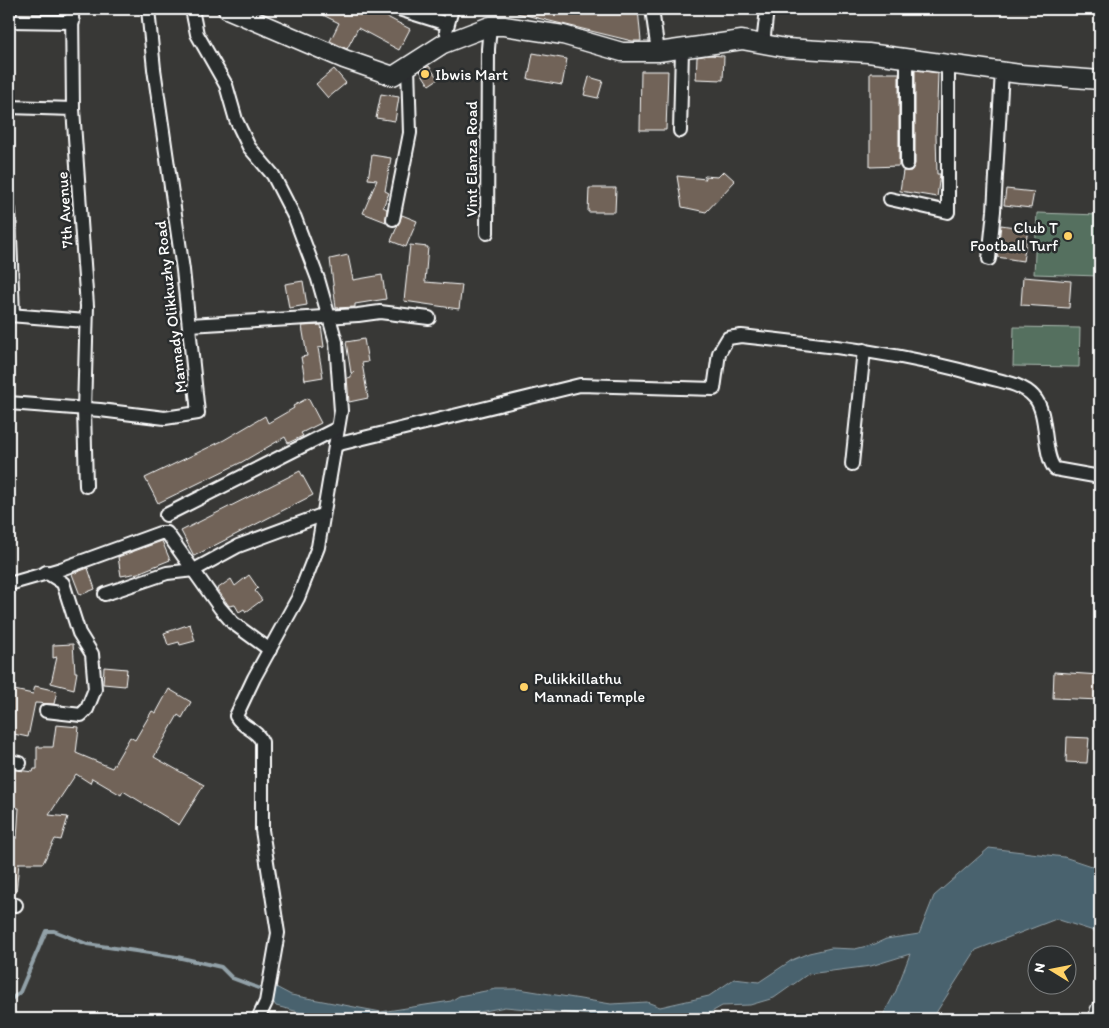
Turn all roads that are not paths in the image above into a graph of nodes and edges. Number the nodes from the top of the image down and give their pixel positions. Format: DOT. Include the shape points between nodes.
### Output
graph roads {
  1 [pos="148,9"];
  2 [pos="192,9"];
  3 [pos="227,9"];
  4 [pos="399,9"];
  5 [pos="452,9"];
  6 [pos="652,9"];
  7 [pos="767,9"];
  8 [pos="72,15"];
  9 [pos="9,21"];
  10 [pos="447,24"];
  11 [pos="490,26"];
  12 [pos="443,44"];
  13 [pos="763,44"];
  14 [pos="682,49"];
  15 [pos="658,52"];
  16 [pos="907,59"];
  17 [pos="948,65"];
  18 [pos="408,66"];
  19 [pos="1002,71"];
  20 [pos="1100,80"];
  21 [pos="9,107"];
  22 [pos="73,109"];
  23 [pos="680,131"];
  24 [pos="907,164"];
  25 [pos="890,199"];
  26 [pos="9,210"];
  27 [pos="393,219"];
  28 [pos="487,233"];
  29 [pos="9,242"];
  30 [pos="989,259"];
  31 [pos="11,315"];
  32 [pos="327,316"];
  33 [pos="429,318"];
  34 [pos="86,321"];
  35 [pos="189,325"];
  36 [pos="864,350"];
  37 [pos="9,403"];
  38 [pos="84,410"];
  39 [pos="338,428"];
  40 [pos="335,445"];
  41 [pos="852,464"];
  42 [pos="1100,477"];
  43 [pos="86,486"];
  44 [pos="166,515"];
  45 [pos="322,515"];
  46 [pos="194,570"];
  47 [pos="46,572"];
  48 [pos="9,584"];
  49 [pos="105,594"];
  50 [pos="270,650"];
  51 [pos="46,711"];
  52 [pos="1100,1010"];
  53 [pos="258,1019"];
  54 [pos="1098,1019"];
  1 -- 35 [label="street, Mannady Olikkuzhy Road"];
  2 -- 32 [label="street" via="197,34 226,85 236,120 249,146 273,175 294,218 318,278"];
  3 -- 18 [label="main road" via="344,59 393,76"];
  4 -- 10 [label="street"];
  5 -- 10 [label="street"];
  6 -- 15 [label="street"];
  7 -- 13 [label="street"];
  8 -- 9 [label="street"];
  8 -- 22 [label="street, 7th Avenue"];
  10 -- 12 [label="street"];
  11 -- 12 [label="main road"];
  11 -- 15 [label="main road" via="563,35 622,52"];
  11 -- 28 [label="street, Vint Elanza Road"];
  12 -- 18 [label="main road"];
  13 -- 14 [label="main road" via="742,40"];
  13 -- 16 [label="main road"];
  14 -- 15 [label="main road"];
  14 -- 23 [label="street"];
  16 -- 17 [label="main road"];
  16 -- 24 [label="street"];
  17 -- 19 [label="main road"];
  17 -- 25 [label="street" via="948,212"];
  18 -- 27 [label="street" via="410,133"];
  19 -- 20 [label="main road"];
  19 -- 30 [label="street"];
  21 -- 22 [label="street"];
  22 -- 34 [label="street, 7th Avenue"];
  26 -- 29 [label="street"];
  29 -- 31 [label="street"];
  31 -- 34 [label="street"];
  32 -- 33 [label="street" via="380,312"];
  32 -- 35 [label="street"];
  32 -- 39 [label="street" via="336,342 341,411"];
  34 -- 38 [label="street, 7th Avenue"];
  35 -- 38 [label="street, Mannady Olikkuzhy Road" via="198,413 165,418"];
  36 -- 40 [label="street" via="741,336 728,338 719,352 714,389 580,385"];
  36 -- 41 [label="street"];
  36 -- 42 [label="street" via="936,362 1026,389 1040,405 1052,466 1056,470"];
  37 -- 38 [label="street"];
  38 -- 43 [label="street"];
  39 -- 40 [label="street"];
  39 -- 44 [label="street"];
  40 -- 45 [label="street"];
  45 -- 46 [label="street" via="238,546"];
  45 -- 50 [label="street" via="318,547"];
  46 -- 47 [label="street" via="167,534 160,533"];
  46 -- 49 [label="street" via="167,573"];
  46 -- 50 [label="street" via="233,623"];
  47 -- 48 [label="street"];
  47 -- 51 [label="street" via="63,583 78,633 92,654 95,689 81,715"];
  50 -- 53 [label="street" via="236,716 241,725 259,734 262,742 262,830 278,933 266,1001"];
  52 -- 54 [label="main road"];
}
